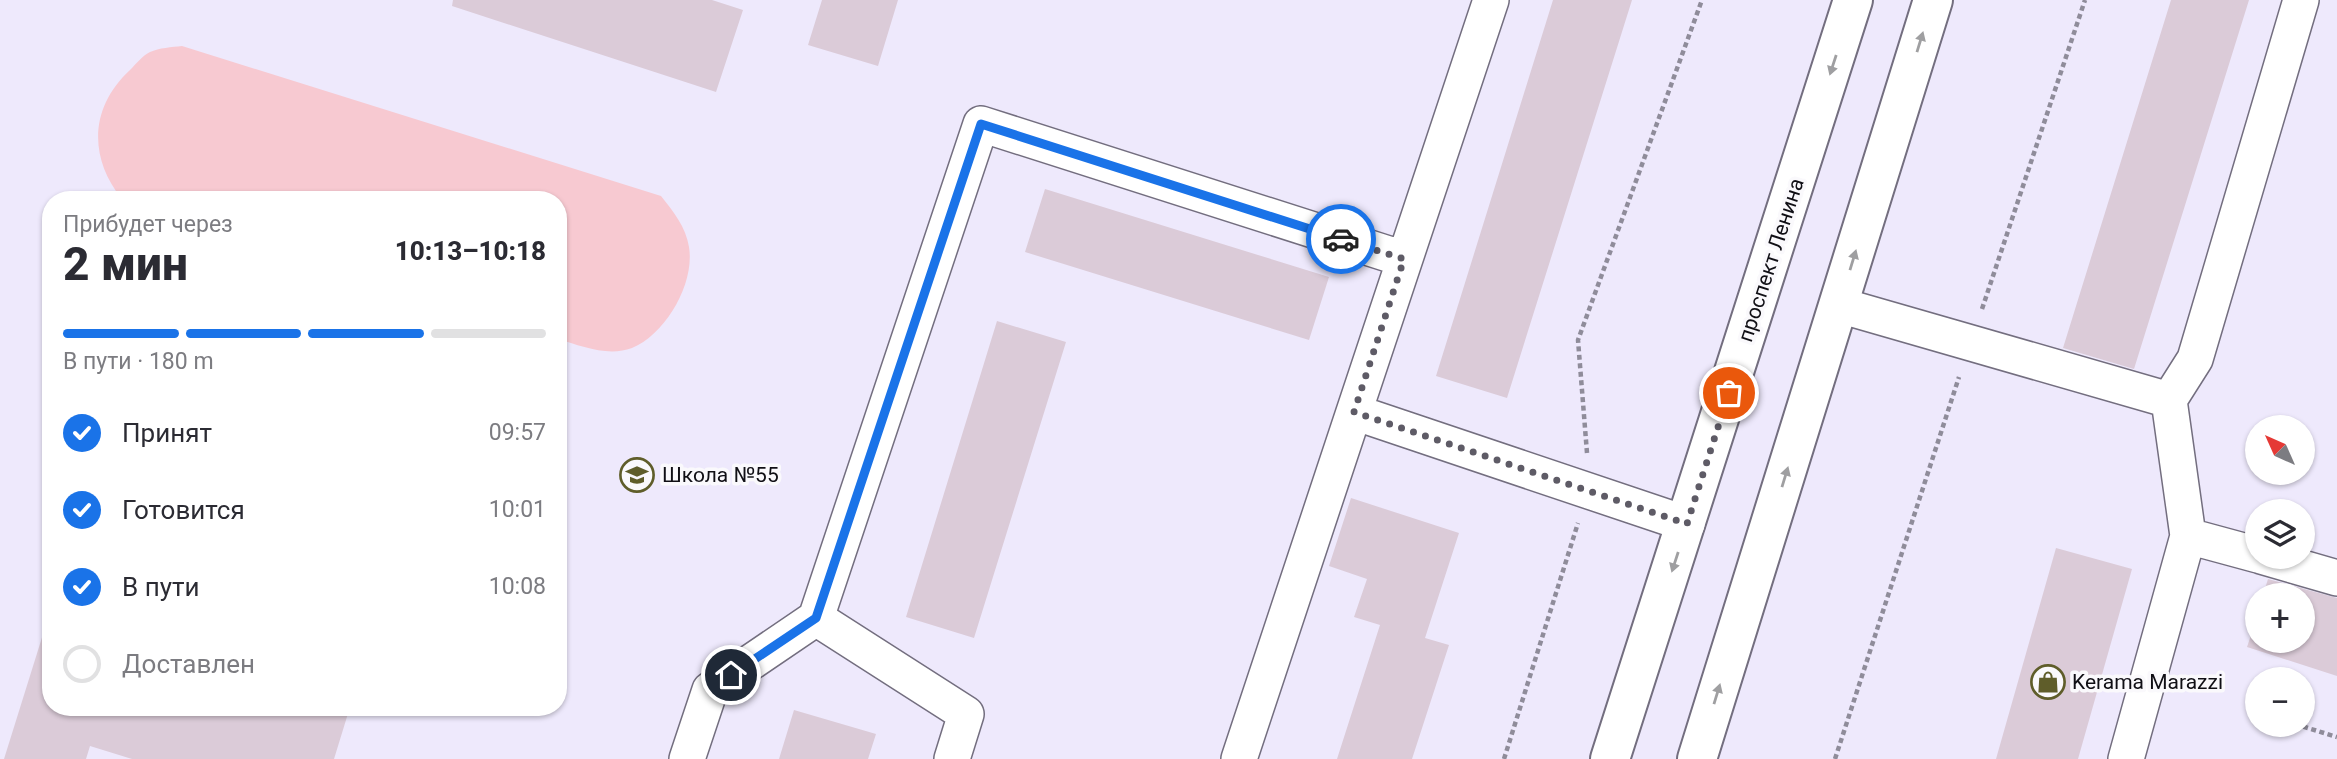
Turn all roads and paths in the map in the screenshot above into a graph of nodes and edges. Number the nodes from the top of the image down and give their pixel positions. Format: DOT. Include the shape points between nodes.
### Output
graph roads {
  1 [pos="1491,0"];
  2 [pos="1702,0"];
  3 [pos="1853,0"];
  4 [pos="1933,0"];
  5 [pos="2301,0"];
  6 [pos="1404,259"];
  7 [pos="1839,305"];
  8 [pos="2169,400"];
  9 [pos="1354,412"];
  10 [pos="1589,489"];
  11 [pos="1687,524"];
  12 [pos="2188,536"];
  13 [pos="2245,552"];
  14 [pos="2305,569"];
  15 [pos="2337,578"];
  16 [pos="816,618"];
  17 [pos="2315,730"];
  18 [pos="2337,737"];
  19 [pos="687,759"];
  20 [pos="952,759"];
  21 [pos="1239,759"];
  22 [pos="1504,759"];
  23 [pos="1610,759"];
  24 [pos="1697,759"];
  25 [pos="2126,759"];
  1 -- 6 [label="lane"];
  2 -- 10 [label="path" via="1578,341"];
  3 -- 11 [label="main road, проспект Ленина, one-way"];
  7 -- 4 [label="main road, one-way"];
  5 -- 8 [label="lane" via="2195,359"];
  6 -- 9 [label="lane"];
  6 -- 16 [label="lane" via="981,124"];
  7 -- 8 [label="lane"];
  24 -- 7 [label="main road, one-way"];
  8 -- 12 [label="lane"];
  9 -- 10 [label="lane"];
  9 -- 21 [label="lane"];
  10 -- 11 [label="lane"];
  10 -- 22 [label="path"];
  11 -- 23 [label="main road, проспект Ленина, one-way"];
  12 -- 13 [label="lane"];
  12 -- 25 [label="lane"];
  14 -- 15 [label="lane"];
  16 -- 19 [label="lane" via="710,690"];
  16 -- 20 [label="lane" via="965,714"];
  17 -- 18 [label="path"];
}
